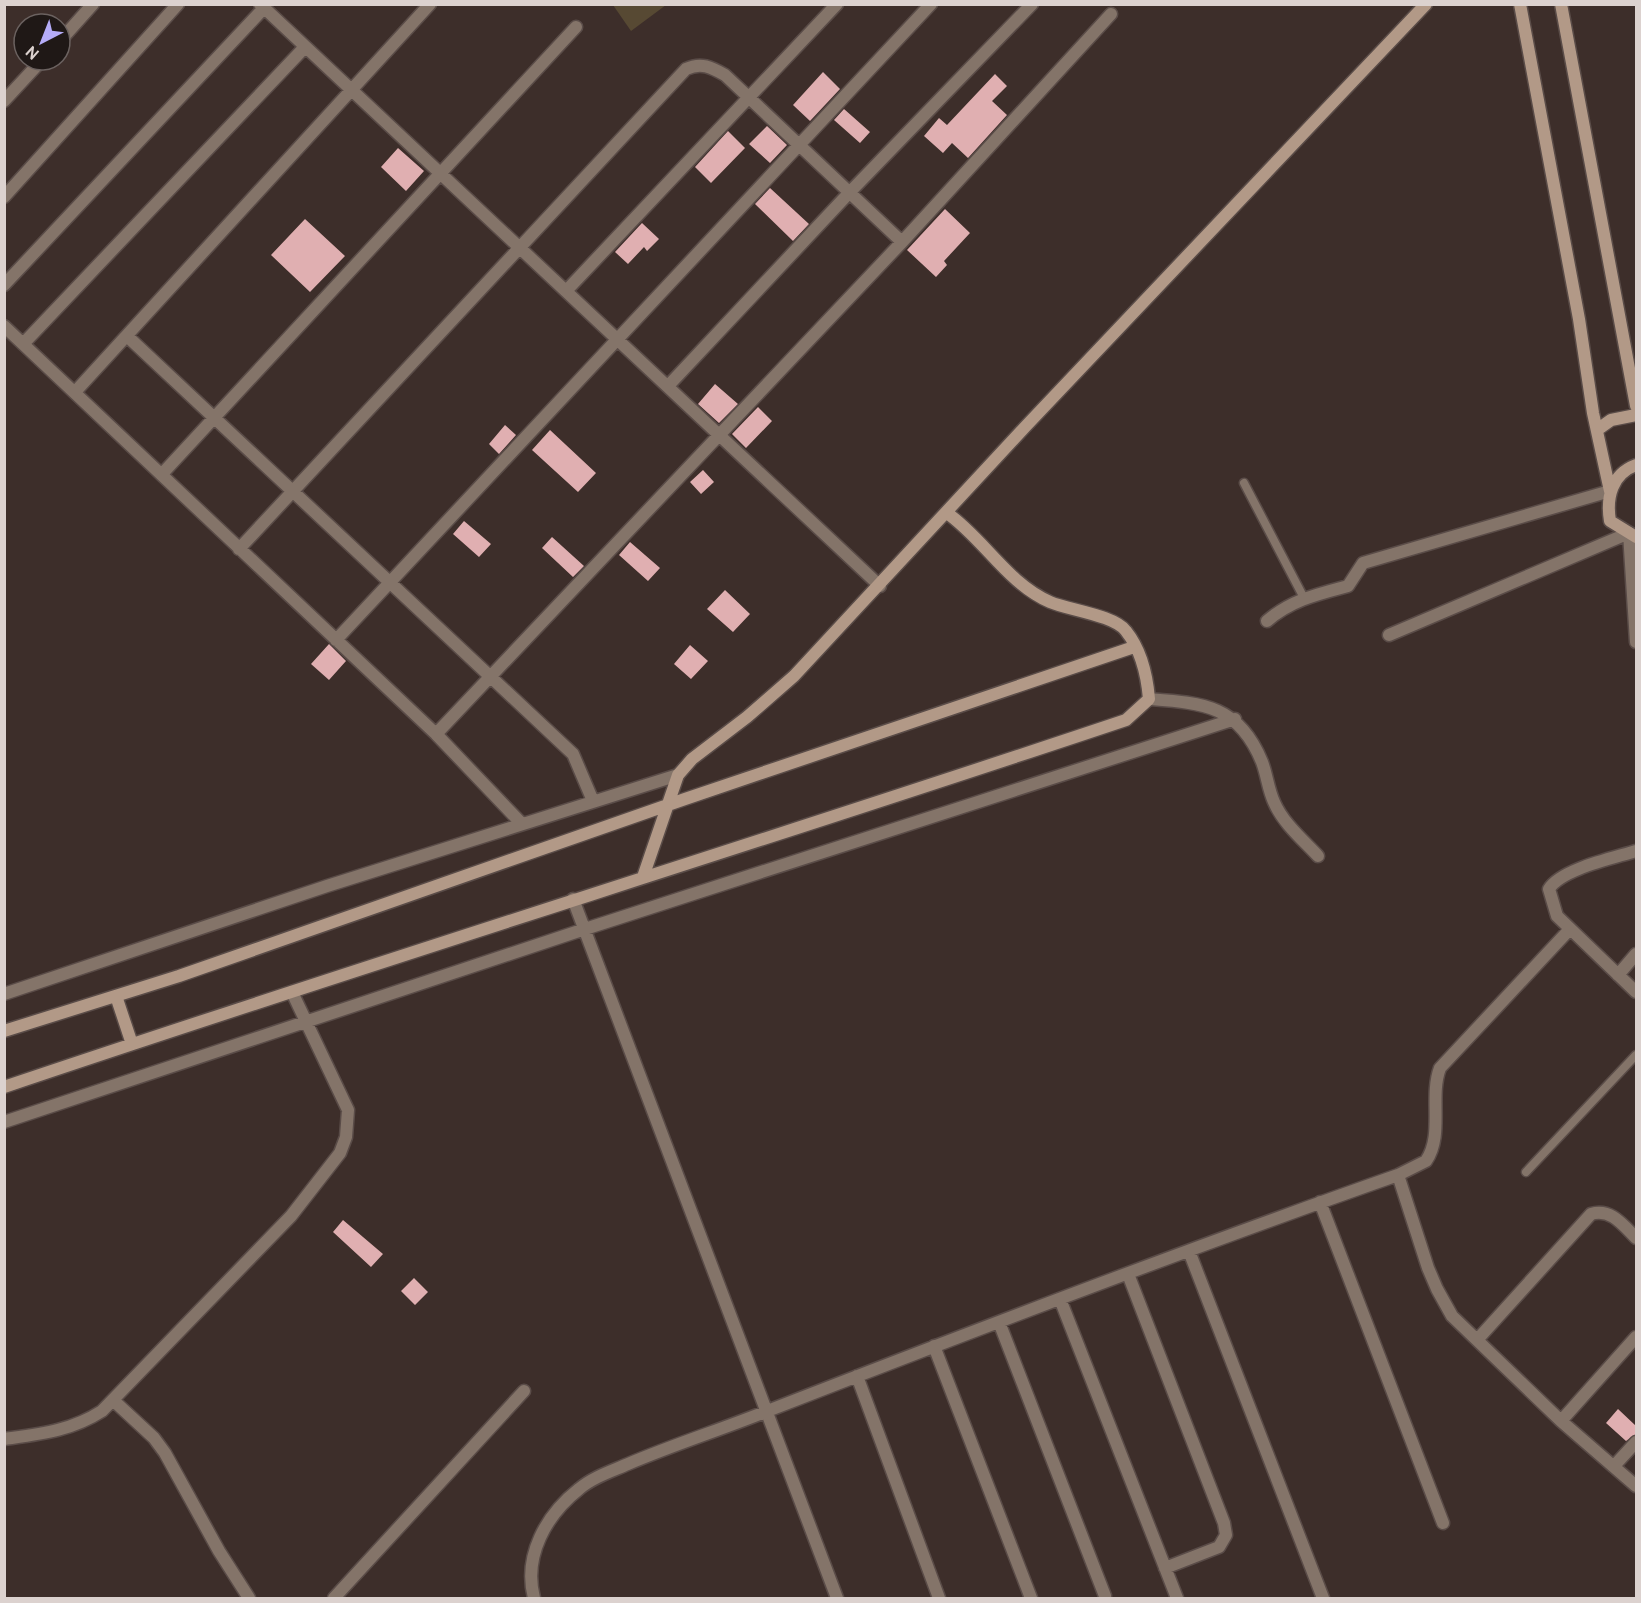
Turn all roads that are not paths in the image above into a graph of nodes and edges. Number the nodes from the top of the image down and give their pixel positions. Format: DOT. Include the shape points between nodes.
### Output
graph roads {
  1 [pos="93,4"];
  2 [pos="178,4"];
  3 [pos="430,4"];
  4 [pos="837,4"];
  5 [pos="931,4"];
  6 [pos="1032,4"];
  7 [pos="1426,4"];
  8 [pos="1520,4"];
  9 [pos="1561,4"];
  10 [pos="262,6"];
  11 [pos="1111,14"];
  12 [pos="576,27"];
  13 [pos="72,28"];
  14 [pos="306,47"];
  15 [pos="31,72"];
  16 [pos="352,91"];
  17 [pos="750,97"];
  18 [pos="4,101"];
  19 [pos="801,146"];
  20 [pos="439,172"];
  21 [pos="849,193"];
  22 [pos="4,197"];
  23 [pos="902,242"];
  24 [pos="520,247"];
  25 [pos="4,285"];
  26 [pos="567,290"];
  27 [pos="4,326"];
  28 [pos="127,336"];
  29 [pos="617,339"];
  30 [pos="24,344"];
  31 [pos="668,386"];
  32 [pos="75,393"];
  33 [pos="1636,406"];
  34 [pos="1636,415"];
  35 [pos="214,417"];
  36 [pos="1597,430"];
  37 [pos="718,434"];
  38 [pos="1636,465"];
  39 [pos="162,474"];
  40 [pos="1244,483"];
  41 [pos="292,491"];
  42 [pos="1610,491"];
  43 [pos="947,513"];
  44 [pos="1633,535"];
  45 [pos="239,549"];
  46 [pos="390,582"];
  47 [pos="880,586"];
  48 [pos="1304,598"];
  49 [pos="1635,615"];
  50 [pos="1267,621"];
  51 [pos="1389,635"];
  52 [pos="336,639"];
  53 [pos="1636,642"];
  54 [pos="1134,647"];
  55 [pos="490,676"];
  56 [pos="1149,699"];
  57 [pos="1235,719"];
  58 [pos="436,734"];
  59 [pos="678,775"];
  60 [pos="593,801"];
  61 [pos="669,805"];
  62 [pos="522,824"];
  63 [pos="1636,851"];
  64 [pos="1318,856"];
  65 [pos="643,877"];
  66 [pos="573,899"];
  67 [pos="585,929"];
  68 [pos="1570,929"];
  69 [pos="1636,954"];
  70 [pos="1618,975"];
  71 [pos="292,992"];
  72 [pos="1636,992"];
  73 [pos="4,994"];
  74 [pos="116,996"];
  75 [pos="306,1021"];
  76 [pos="4,1031"];
  77 [pos="132,1044"];
  78 [pos="1636,1055"];
  79 [pos="4,1087"];
  80 [pos="4,1122"];
  81 [pos="1527,1172"];
  82 [pos="1398,1175"];
  83 [pos="1320,1202"];
  84 [pos="1636,1238"];
  85 [pos="1188,1251"];
  86 [pos="1128,1274"];
  87 [pos="1060,1299"];
  88 [pos="999,1322"];
  89 [pos="1636,1337"];
  90 [pos="1477,1340"];
  91 [pos="934,1346"];
  92 [pos="857,1376"];
  93 [pos="524,1391"];
  94 [pos="114,1401"];
  95 [pos="767,1412"];
  96 [pos="1561,1421"];
  97 [pos="4,1439"];
  98 [pos="1636,1442"];
  99 [pos="1614,1466"];
  100 [pos="1636,1486"];
  101 [pos="1443,1523"];
  102 [pos="1165,1568"];
  103 [pos="1105,1596"];
  104 [pos="249,1599"];
  105 [pos="334,1599"];
  106 [pos="534,1599"];
  107 [pos="837,1599"];
  108 [pos="939,1599"];
  109 [pos="1031,1599"];
  110 [pos="1177,1599"];
  111 [pos="1323,1599"];
  1 -- 13 [label="street"];
  2 -- 22 [label="street"];
  3 -- 16 [label="street"];
  4 -- 17 [label="street"];
  5 -- 19 [label="street"];
  6 -- 21 [label="street"];
  7 -- 43 [label="street"];
  8 -- 36 [label="street"];
  9 -- 33 [label="street"];
  10 -- 14 [label="street"];
  10 -- 25 [label="street"];
  11 -- 23 [label="street"];
  12 -- 20 [label="street"];
  14 -- 16 [label="street"];
  14 -- 30 [label="street"];
  15 -- 18 [label="street"];
  16 -- 20 [label="street"];
  16 -- 28 [label="street"];
  17 -- 19 [label="street"];
  17 -- 24 [label="street" via="709,66 696,64 686,69"];
  17 -- 26 [label="street"];
  19 -- 21 [label="street"];
  19 -- 29 [label="street"];
  20 -- 24 [label="street"];
  20 -- 35 [label="street"];
  21 -- 23 [label="street"];
  21 -- 31 [label="street"];
  23 -- 37 [label="street"];
  24 -- 26 [label="street"];
  24 -- 41 [label="street"];
  26 -- 29 [label="street"];
  27 -- 30 [label="street"];
  28 -- 32 [label="street"];
  28 -- 35 [label="street"];
  29 -- 31 [label="street"];
  29 -- 46 [label="street"];
  30 -- 32 [label="street"];
  31 -- 37 [label="street"];
  32 -- 39 [label="street"];
  34 -- 36 [label="street" via="1611,420"];
  35 -- 39 [label="street"];
  35 -- 41 [label="street"];
  36 -- 42 [label="street"];
  37 -- 47 [label="street"];
  37 -- 55 [label="street"];
  38 -- 42 [label="street" via="1618,477"];
  39 -- 45 [label="street"];
  40 -- 48 [label="lane"];
  41 -- 45 [label="street"];
  41 -- 46 [label="street"];
  42 -- 44 [label="street" via="1610,521"];
  42 -- 48 [label="street" via="1364,563 1348,586"];
  43 -- 47 [label="street"];
  43 -- 54 [label="street" via="1034,593 1051,603 1119,626 1126,630"];
  44 -- 49 [label="street"];
  44 -- 51 [label="street"];
  45 -- 52 [label="street"];
  46 -- 52 [label="street"];
  46 -- 55 [label="street"];
  47 -- 59 [label="street" via="780,689 698,753"];
  48 -- 50 [label="street" via="1282,608"];
  49 -- 53 [label="street"];
  52 -- 58 [label="street"];
  54 -- 56 [label="street" via="1147,671"];
  54 -- 61 [label="street"];
  55 -- 58 [label="street"];
  55 -- 60 [label="street" via="573,754"];
  56 -- 57 [label="street" via="1195,703"];
  56 -- 65 [label="street" via="1126,720 819,823"];
  57 -- 64 [label="street" via="1262,761 1281,815"];
  57 -- 67 [label="street"];
  58 -- 62 [label="street"];
  59 -- 60 [label="street"];
  59 -- 61 [label="street"];
  60 -- 62 [label="street"];
  61 -- 65 [label="street"];
  61 -- 74 [label="street"];
  62 -- 73 [label="street"];
  63 -- 68 [label="street" via="1571,873 1553,884 1549,889 1552,905"];
  65 -- 66 [label="street"];
  66 -- 67 [label="street"];
  66 -- 71 [label="street"];
  67 -- 75 [label="street"];
  67 -- 95 [label="street"];
  68 -- 70 [label="street"];
  68 -- 82 [label="street" via="1447,1058 1436,1079 1432,1153 1426,1161"];
  69 -- 70 [label="street"];
  70 -- 72 [label="street"];
  71 -- 75 [label="street"];
  71 -- 77 [label="street"];
  74 -- 76 [label="street"];
  74 -- 77 [label="street"];
  75 -- 80 [label="street"];
  75 -- 94 [label="street" via="348,1110 346,1137 339,1153 291,1216"];
  77 -- 79 [label="street"];
  78 -- 81 [label="lane"];
  82 -- 83 [label="street"];
  82 -- 90 [label="street" via="1437,1290 1452,1316"];
  83 -- 85 [label="street"];
  83 -- 101 [label="street"];
  84 -- 90 [label="street" via="1609,1213 1592,1214"];
  85 -- 86 [label="street"];
  85 -- 111 [label="street"];
  86 -- 87 [label="street"];
  86 -- 102 [label="street" via="1227,1535 1219,1547"];
  87 -- 88 [label="street"];
  87 -- 102 [label="street"];
  88 -- 91 [label="street"];
  88 -- 103 [label="street"];
  89 -- 96 [label="street"];
  90 -- 96 [label="street"];
  91 -- 92 [label="street"];
  91 -- 109 [label="street"];
  92 -- 95 [label="street"];
  92 -- 108 [label="street"];
  93 -- 105 [label="street"];
  94 -- 97 [label="street" via="83,1423 64,1430"];
  94 -- 104 [label="street" via="165,1453"];
  95 -- 106 [label="street" via="686,1440 581,1487 555,1512 538,1542 531,1566"];
  95 -- 107 [label="street"];
  96 -- 99 [label="street"];
  98 -- 99 [label="street"];
  99 -- 100 [label="street"];
  102 -- 110 [label="street"];
}
